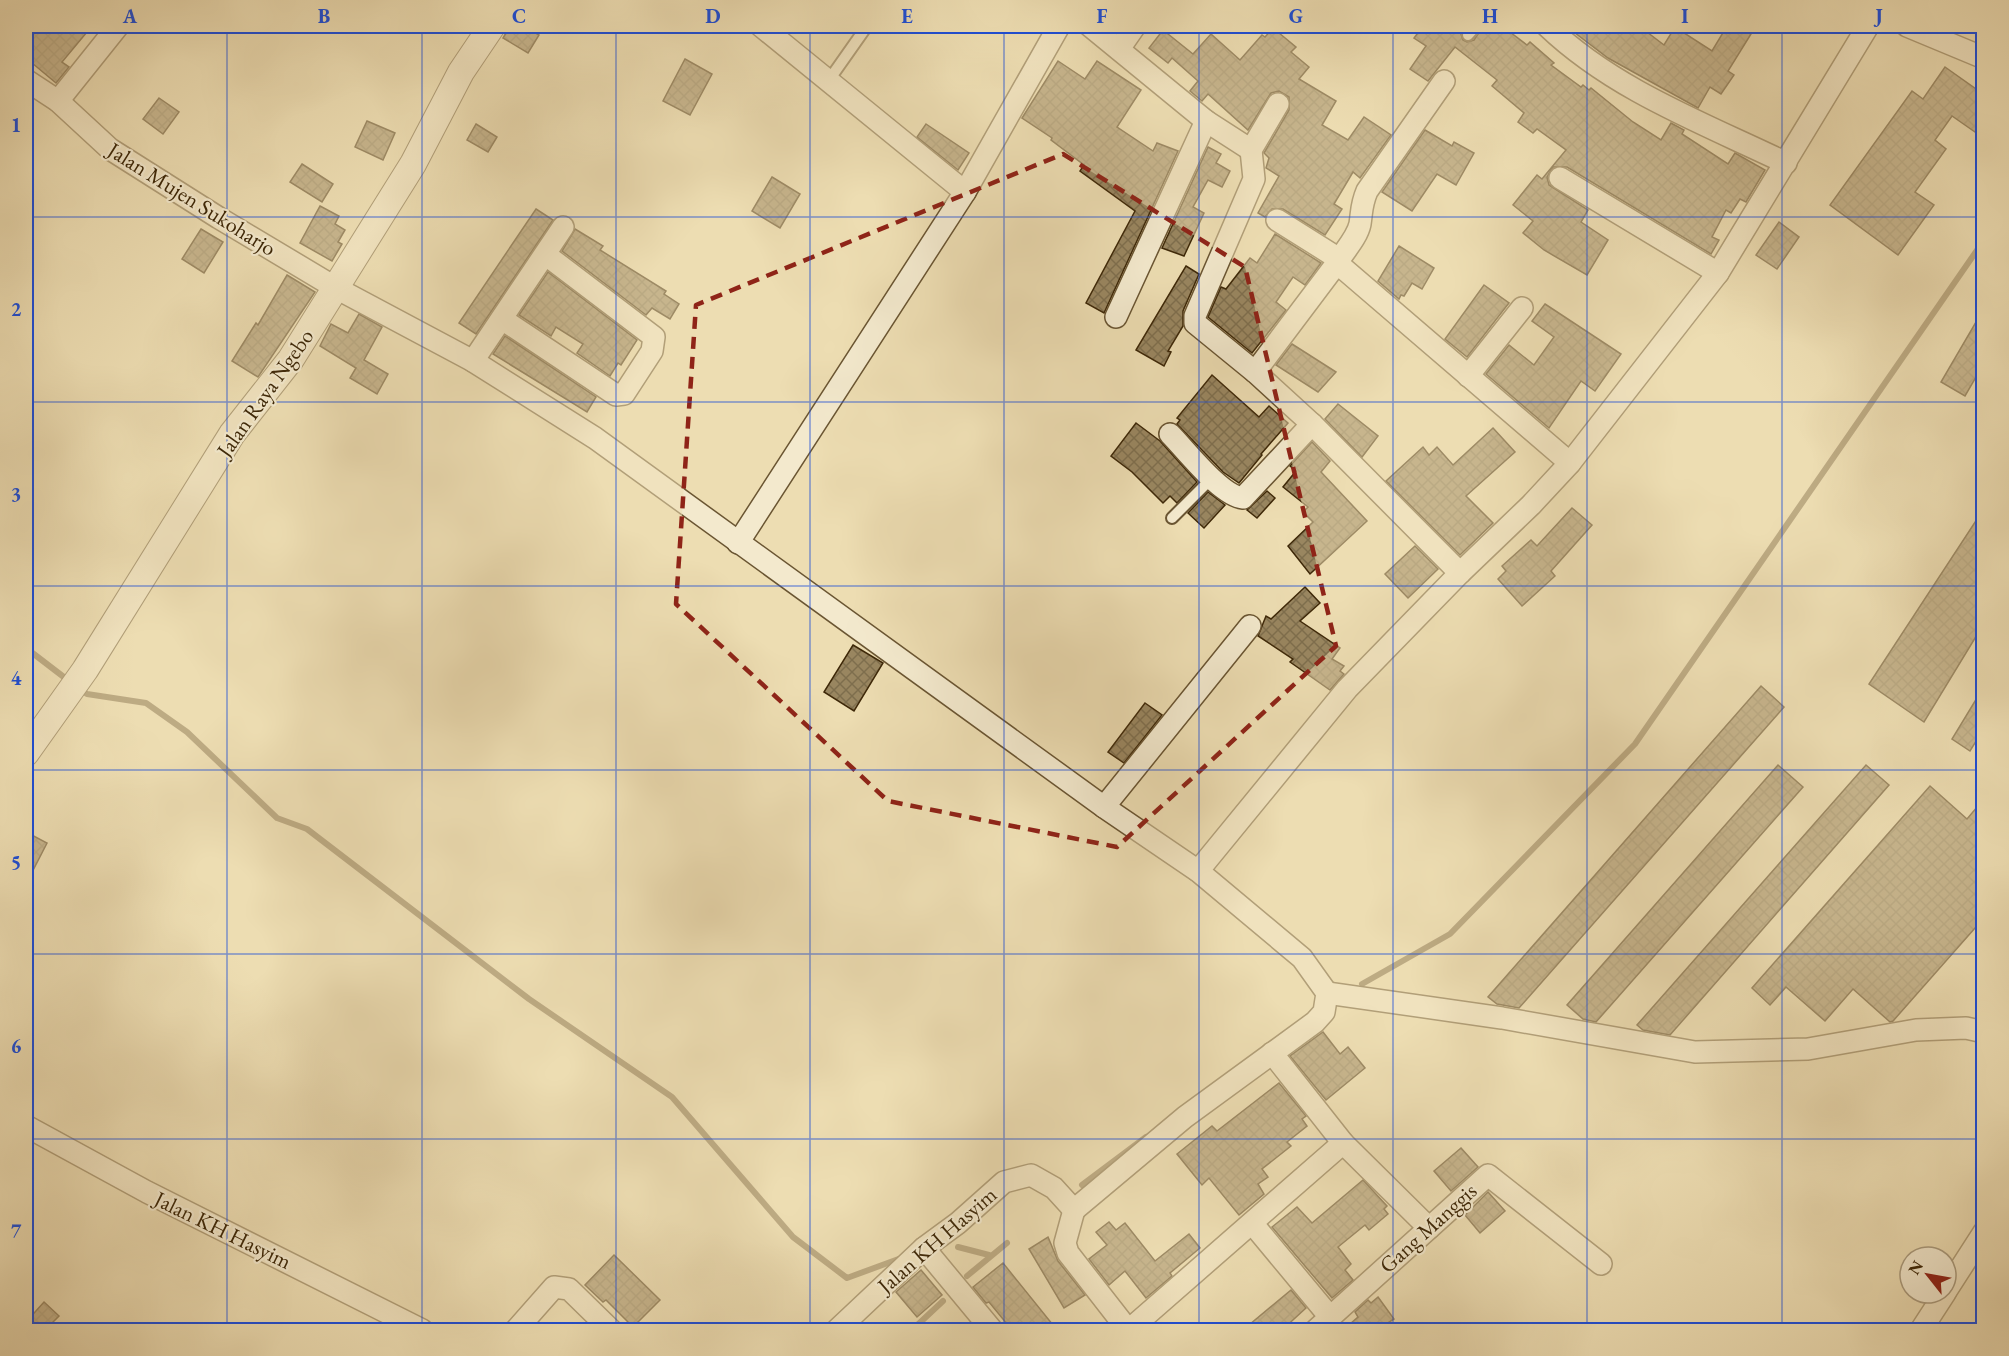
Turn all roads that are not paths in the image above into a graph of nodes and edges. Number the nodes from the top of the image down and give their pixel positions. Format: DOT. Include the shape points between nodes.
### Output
graph roads {
  1 [pos="118,26"];
  2 [pos="492,26"];
  3 [pos="761,26"];
  4 [pos="867,26"];
  5 [pos="1059,26"];
  6 [pos="1090,26"];
  7 [pos="1136,26"];
  8 [pos="1476,26"];
  9 [pos="1547,26"];
  10 [pos="1868,26"];
  11 [pos="1907,26"];
  12 [pos="1468,34"];
  13 [pos="1119,49"];
  14 [pos="1983,58"];
  15 [pos="26,80"];
  16 [pos="829,80"];
  17 [pos="1444,81"];
  18 [pos="58,101"];
  19 [pos="1278,104"];
  20 [pos="1206,121"];
  21 [pos="1251,150"];
  22 [pos="1785,163"];
  23 [pos="1560,178"];
  24 [pos="965,192"];
  25 [pos="1277,220"];
  26 [pos="563,227"];
  27 [pos="546,255"];
  28 [pos="1338,261"];
  29 [pos="1718,273"];
  30 [pos="336,288"];
  31 [pos="1522,308"];
  32 [pos="1116,317"];
  33 [pos="502,319"];
  34 [pos="473,361"];
  35 [pos="1255,372"];
  36 [pos="1468,376"];
  37 [pos="1312,424"];
  38 [pos="1170,434"];
  39 [pos="1569,463"];
  40 [pos="1212,478"];
  41 [pos="1172,518"];
  42 [pos="738,543"];
  43 [pos="1460,573"];
  44 [pos="1250,626"];
  45 [pos="26,753"];
  46 [pos="1104,807"];
  47 [pos="1197,872"];
  48 [pos="1327,993"];
  49 [pos="1983,1032"];
  50 [pos="1272,1053"];
  51 [pos="26,1126"];
  52 [pos="1343,1143"];
  53 [pos="1074,1210"];
  54 [pos="1252,1223"];
  55 [pos="1428,1228"];
  56 [pos="1983,1232"];
  57 [pos="924,1248"];
  58 [pos="1601,1264"];
  59 [pos="1958,1271"];
  60 [pos="1937,1305"];
  61 [pos="1323,1324"];
  62 [pos="422,1330"];
  63 [pos="516,1330"];
  64 [pos="611,1330"];
  65 [pos="837,1330"];
  66 [pos="992,1330"];
  67 [pos="1129,1330"];
  68 [pos="1921,1330"];
  1 -- 18 [label="street"];
  2 -- 30 [label="street, Jalan Raya Ngebo" via="461,72 413,164"];
  3 -- 16 [label="street"];
  4 -- 16 [label="lane"];
  5 -- 24 [label="street"];
  6 -- 13 [label="street"];
  7 -- 13 [label="street"];
  8 -- 12 [label="lane"];
  9 -- 22 [label="street" via="1598,68 1632,89"];
  10 -- 22 [label="street"];
  11 -- 14 [label="street"];
  13 -- 20 [label="street"];
  15 -- 18 [label="street, Jalan Mujen Sukoharjo"];
  16 -- 24 [label="street"];
  17 -- 28 [label="street" via="1367,191 1356,234"];
  18 -- 30 [label="street, Jalan Mujen Sukoharjo" via="110,149"];
  19 -- 21 [label="street"];
  20 -- 21 [label="street"];
  20 -- 32 [label="street"];
  21 -- 35 [label="street" via="1254,179 1195,323"];
  22 -- 29 [label="street"];
  23 -- 29 [label="street"];
  24 -- 42 [label="street"];
  25 -- 28 [label="street"];
  26 -- 27 [label="street"];
  27 -- 33 [label="street"];
  27 -- 33 [label="street" via="654,338 652,351 624,394 616,395"];
  28 -- 35 [label="street"];
  28 -- 36 [label="street"];
  29 -- 39 [label="street"];
  30 -- 34 [label="street, Jalan Mujen Sukoharjo"];
  30 -- 45 [label="street, Jalan Raya Ngebo" via="291,359 232,434 85,670"];
  31 -- 36 [label="street"];
  33 -- 34 [label="street"];
  34 -- 42 [label="street, Jalan Mujen Sukoharjo" via="595,438"];
  35 -- 37 [label="street"];
  36 -- 39 [label="street"];
  37 -- 40 [label="street" via="1243,498 1234,496"];
  37 -- 43 [label="street"];
  38 -- 40 [label="street"];
  39 -- 43 [label="street"];
  40 -- 41 [label="lane"];
  42 -- 46 [label="street, Jalan Mujen Sukoharjo"];
  43 -- 47 [label="street" via="1347,689"];
  44 -- 46 [label="street"];
  46 -- 47 [label="street, Jalan Mujen Sukoharjo"];
  47 -- 48 [label="street, Jalan Mujen Sukoharjo" via="1302,958"];
  48 -- 49 [label="street" via="1502,1018 1695,1052 1808,1049 1916,1030 1966,1028"];
  48 -- 50 [label="street" via="1324,1012"];
  50 -- 52 [label="street"];
  50 -- 53 [label="street" via="1185,1117"];
  51 -- 62 [label="street, Jalan KH Hasyim" via="147,1192"];
  52 -- 54 [label="street"];
  52 -- 55 [label="street"];
  53 -- 57 [label="street, Jalan KH Hasyim" via="1054,1188 1031,1175 1005,1182"];
  53 -- 67 [label="street" via="1065,1243 1068,1253"];
  54 -- 61 [label="street"];
  54 -- 67 [label="street"];
  55 -- 58 [label="street, Gang Manggis" via="1488,1175"];
  55 -- 61 [label="street, Gang Manggis"];
  56 -- 59 [label="street"];
  57 -- 65 [label="street, Jalan KH Hasyim"];
  57 -- 66 [label="street"];
  60 -- 68 [label="street"];
  63 -- 64 [label="street" via="554,1287 561,1287 568,1289"];
}
